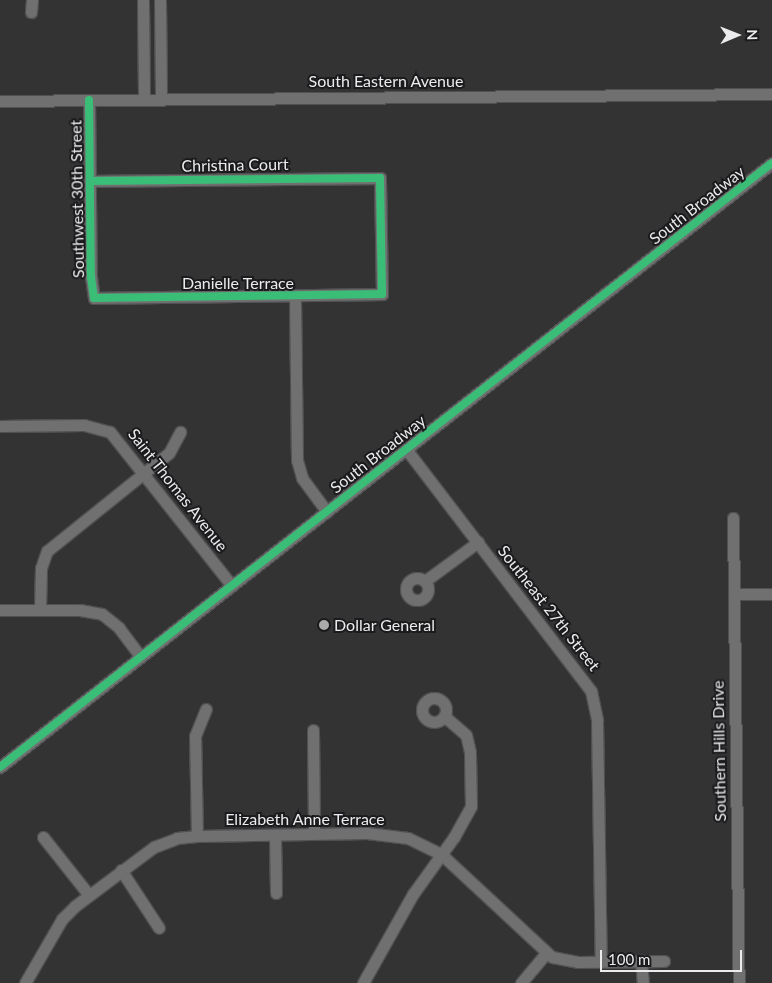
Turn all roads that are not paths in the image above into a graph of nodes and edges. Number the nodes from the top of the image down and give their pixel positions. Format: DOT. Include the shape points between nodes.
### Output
graph roads {
  1 [pos="32,0"];
  2 [pos="143,0"];
  3 [pos="160,0"];
  4 [pos="32,12"];
  5 [pos="772,94"];
  6 [pos="89,100"];
  7 [pos="144,100"];
  8 [pos="161,100"];
  9 [pos="0,101"];
  10 [pos="772,163"];
  11 [pos="90,181"];
  12 [pos="382,294"];
  13 [pos="295,296"];
  14 [pos="94,298"];
  15 [pos="0,426"];
  16 [pos="180,432"];
  17 [pos="406,449"];
  18 [pos="144,473"];
  19 [pos="327,512"];
  20 [pos="733,518"];
  21 [pos="478,542"];
  22 [pos="425,581"];
  23 [pos="232,586"];
  24 [pos="734,594"];
  25 [pos="772,594"];
  26 [pos="0,610"];
  27 [pos="40,610"];
  28 [pos="141,657"];
  29 [pos="206,709"];
  30 [pos="444,716"];
  31 [pos="313,730"];
  32 [pos="0,767"];
  33 [pos="314,834"];
  34 [pos="275,835"];
  35 [pos="197,836"];
  36 [pos="43,837"];
  37 [pos="441,854"];
  38 [pos="120,870"];
  39 [pos="276,893"];
  40 [pos="89,895"];
  41 [pos="159,928"];
  42 [pos="546,953"];
  43 [pos="641,961"];
  44 [pos="664,961"];
  45 [pos="601,962"];
  46 [pos="25,983"];
  47 [pos="363,983"];
  48 [pos="521,983"];
  49 [pos="643,983"];
  50 [pos="739,983"];
  1 -- 4 [label="street"];
  2 -- 7 [label="street"];
  3 -- 8 [label="street"];
  5 -- 8 [label="street, South Eastern Avenue"];
  6 -- 7 [label="street, South Eastern Avenue"];
  6 -- 9 [label="street, South Eastern Avenue"];
  6 -- 11 [label="street, Southwest 30th Street"];
  7 -- 8 [label="street, South Eastern Avenue"];
  10 -- 17 [label="street, South Broadway"];
  11 -- 12 [label="street, Christina Court" via="380,178"];
  11 -- 14 [label="street, Southwest 30th Street"];
  12 -- 13 [label="street, Danielle Terrace"];
  13 -- 14 [label="street, Danielle Terrace"];
  13 -- 19 [label="street" via="297,460 302,478"];
  15 -- 18 [label="street, Saint Thomas Avenue" via="103,428 117,438"];
  16 -- 18 [label="street" via="169,453"];
  17 -- 19 [label="street, South Broadway"];
  17 -- 21 [label="street, Southeast 27th Street"];
  18 -- 23 [label="street, Saint Thomas Avenue"];
  18 -- 27 [label="street" via="47,551 41,573"];
  19 -- 23 [label="street, South Broadway"];
  20 -- 24 [label="street, Southern Hills Drive"];
  21 -- 22 [label="street"];
  21 -- 45 [label="street, Southeast 27th Street" via="592,691 597,720"];
  23 -- 28 [label="street, South Broadway"];
  24 -- 25 [label="street"];
  24 -- 50 [label="street, Southern Hills Drive"];
  26 -- 27 [label="street"];
  27 -- 28 [label="street" via="102,614 119,628"];
  28 -- 32 [label="street, South Broadway"];
  29 -- 35 [label="street" via="195,736"];
  30 -- 37 [label="street" via="466,735 472,801 464,821"];
  31 -- 33 [label="street"];
  33 -- 34 [label="street, Elizabeth Anne Terrace"];
  33 -- 37 [label="street, Elizabeth Anne Terrace" via="389,834 408,838"];
  34 -- 35 [label="street, Elizabeth Anne Terrace"];
  34 -- 39 [label="street"];
  35 -- 38 [label="street, Elizabeth Anne Terrace" via="177,838 154,847"];
  36 -- 40 [label="street"];
  37 -- 42 [label="street, Elizabeth Anne Terrace"];
  37 -- 47 [label="street" via="413,894"];
  38 -- 40 [label="street, Elizabeth Anne Terrace"];
  38 -- 41 [label="street"];
  40 -- 46 [label="street, Elizabeth Anne Terrace" via="62,920"];
  42 -- 45 [label="street, Elizabeth Anne Terrace" via="566,962"];
  42 -- 48 [label="street"];
  43 -- 44 [label="street, Elizabeth Anne Terrace"];
  43 -- 45 [label="street, Elizabeth Anne Terrace"];
  43 -- 49 [label="street"];
}
